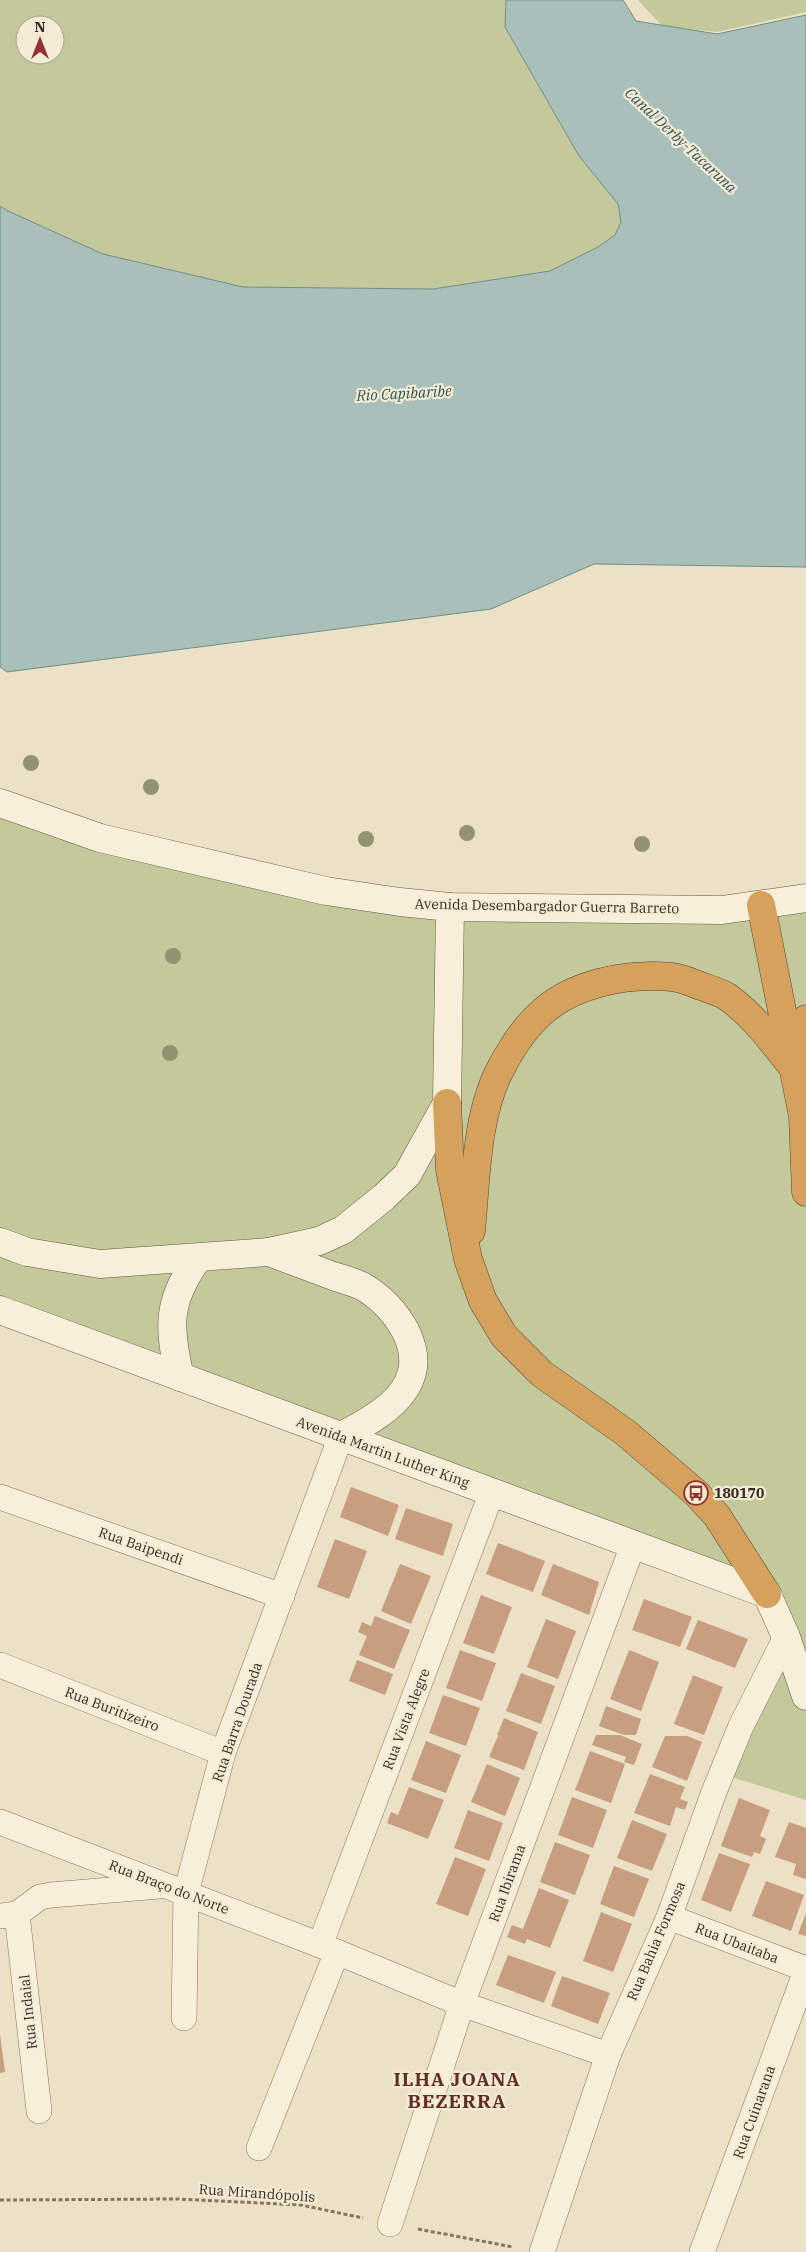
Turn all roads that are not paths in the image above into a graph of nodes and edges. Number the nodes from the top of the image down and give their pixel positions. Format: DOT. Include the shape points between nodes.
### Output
graph roads {
  1 [pos="0,803"];
  2 [pos="806,898"];
  3 [pos="762,905"];
  4 [pos="450,907"];
  5 [pos="806,1019"];
  6 [pos="794,1065"];
  7 [pos="447,1103"];
  8 [pos="806,1192"];
  9 [pos="0,1242"];
  10 [pos="269,1252"];
  11 [pos="198,1258"];
  12 [pos="468,1259"];
  13 [pos="0,1310"];
  14 [pos="180,1377"];
  15 [pos="341,1436"];
  16 [pos="492,1492"];
  17 [pos="0,1497"];
  18 [pos="633,1545"];
  19 [pos="767,1594"];
  20 [pos="282,1596"];
  21 [pos="786,1637"];
  22 [pos="0,1665"];
  23 [pos="806,1696"];
  24 [pos="223,1753"];
  25 [pos="0,1822"];
  26 [pos="176,1889"];
  27 [pos="8,1915"];
  28 [pos="669,1917"];
  29 [pos="329,1949"];
  30 [pos="806,1970"];
  31 [pos="462,2004"];
  32 [pos="184,2018"];
  33 [pos="608,2055"];
  34 [pos="39,2111"];
  35 [pos="259,2148"];
  36 [pos="390,2224"];
  37 [pos="531,2250"];
  38 [pos="702,2252"];
  1 -- 4 [label="street, Avenida Desembargador Guerra Barreto" via="100,838 316,888"];
  2 -- 3 [label="street, Avenida Desembargador Guerra Barreto"];
  3 -- 4 [label="street, Avenida Desembargador Guerra Barreto" via="722,910"];
  3 -- 6 [label="highway"];
  4 -- 7 [label="street"];
  5 -- 6 [label="highway"];
  6 -- 8 [label="highway" via="803,1116"];
  6 -- 12 [label="highway" via="756,1021 725,995 674,978 637,977 603,983 579,989 557,1001 520,1036 492,1087 481,1139"];
  7 -- 10 [label="street" via="407,1174 384,1197 343,1230 319,1241"];
  7 -- 12 [label="highway" via="450,1170"];
  9 -- 11 [label="street" via="27,1252 100,1264"];
  10 -- 11 [label="street"];
  10 -- 15 [label="street" via="368,1290 383,1300 401,1322 412,1344 415,1366 408,1386 394,1402"];
  11 -- 14 [label="street" via="182,1279 173,1313 172,1330"];
  12 -- 19 [label="highway" via="483,1301 504,1336 542,1374 626,1433 696,1493 717,1516"];
  13 -- 14 [label="street, Avenida Martin Luther King"];
  14 -- 15 [label="street, Avenida Martin Luther King"];
  15 -- 16 [label="street, Avenida Martin Luther King"];
  15 -- 20 [label="street, Rua Barra Dourada"];
  16 -- 18 [label="street, Avenida Martin Luther King"];
  16 -- 29 [label="street, Rua Vista Alegre"];
  17 -- 20 [label="street, Rua Baipendi"];
  18 -- 19 [label="street, Avenida Martin Luther King"];
  18 -- 31 [label="street, Rua Ibirama"];
  19 -- 21 [label="street"];
  20 -- 24 [label="street, Rua Barra Dourada"];
  21 -- 23 [label="street"];
  21 -- 28 [label="street, Rua Bahia Formosa" via="720,1775"];
  22 -- 24 [label="street, Rua Buritizeiro"];
  24 -- 26 [label="street, Rua Barra Dourada"];
  25 -- 26 [label="street, Rua Braço do Norte"];
  26 -- 27 [label="street" via="51,1895 40,1897"];
  26 -- 29 [label="street, Rua Braço do Norte"];
  26 -- 32 [label="street, Rua Barra Dourada"];
  27 -- 34 [label="street, Rua Indaial"];
  28 -- 30 [label="street, Rua Ubaitaba"];
  28 -- 33 [label="street, Rua Bahia Formosa"];
  29 -- 31 [label="street, Rua Braço do Norte"];
  29 -- 35 [label="street"];
  30 -- 38 [label="street, Rua Cuinarana"];
  31 -- 33 [label="street, Rua Braço do Norte"];
  31 -- 36 [label="street, Rua Ibirama"];
  33 -- 37 [label="street, Rua Bahia Formosa"];
}
